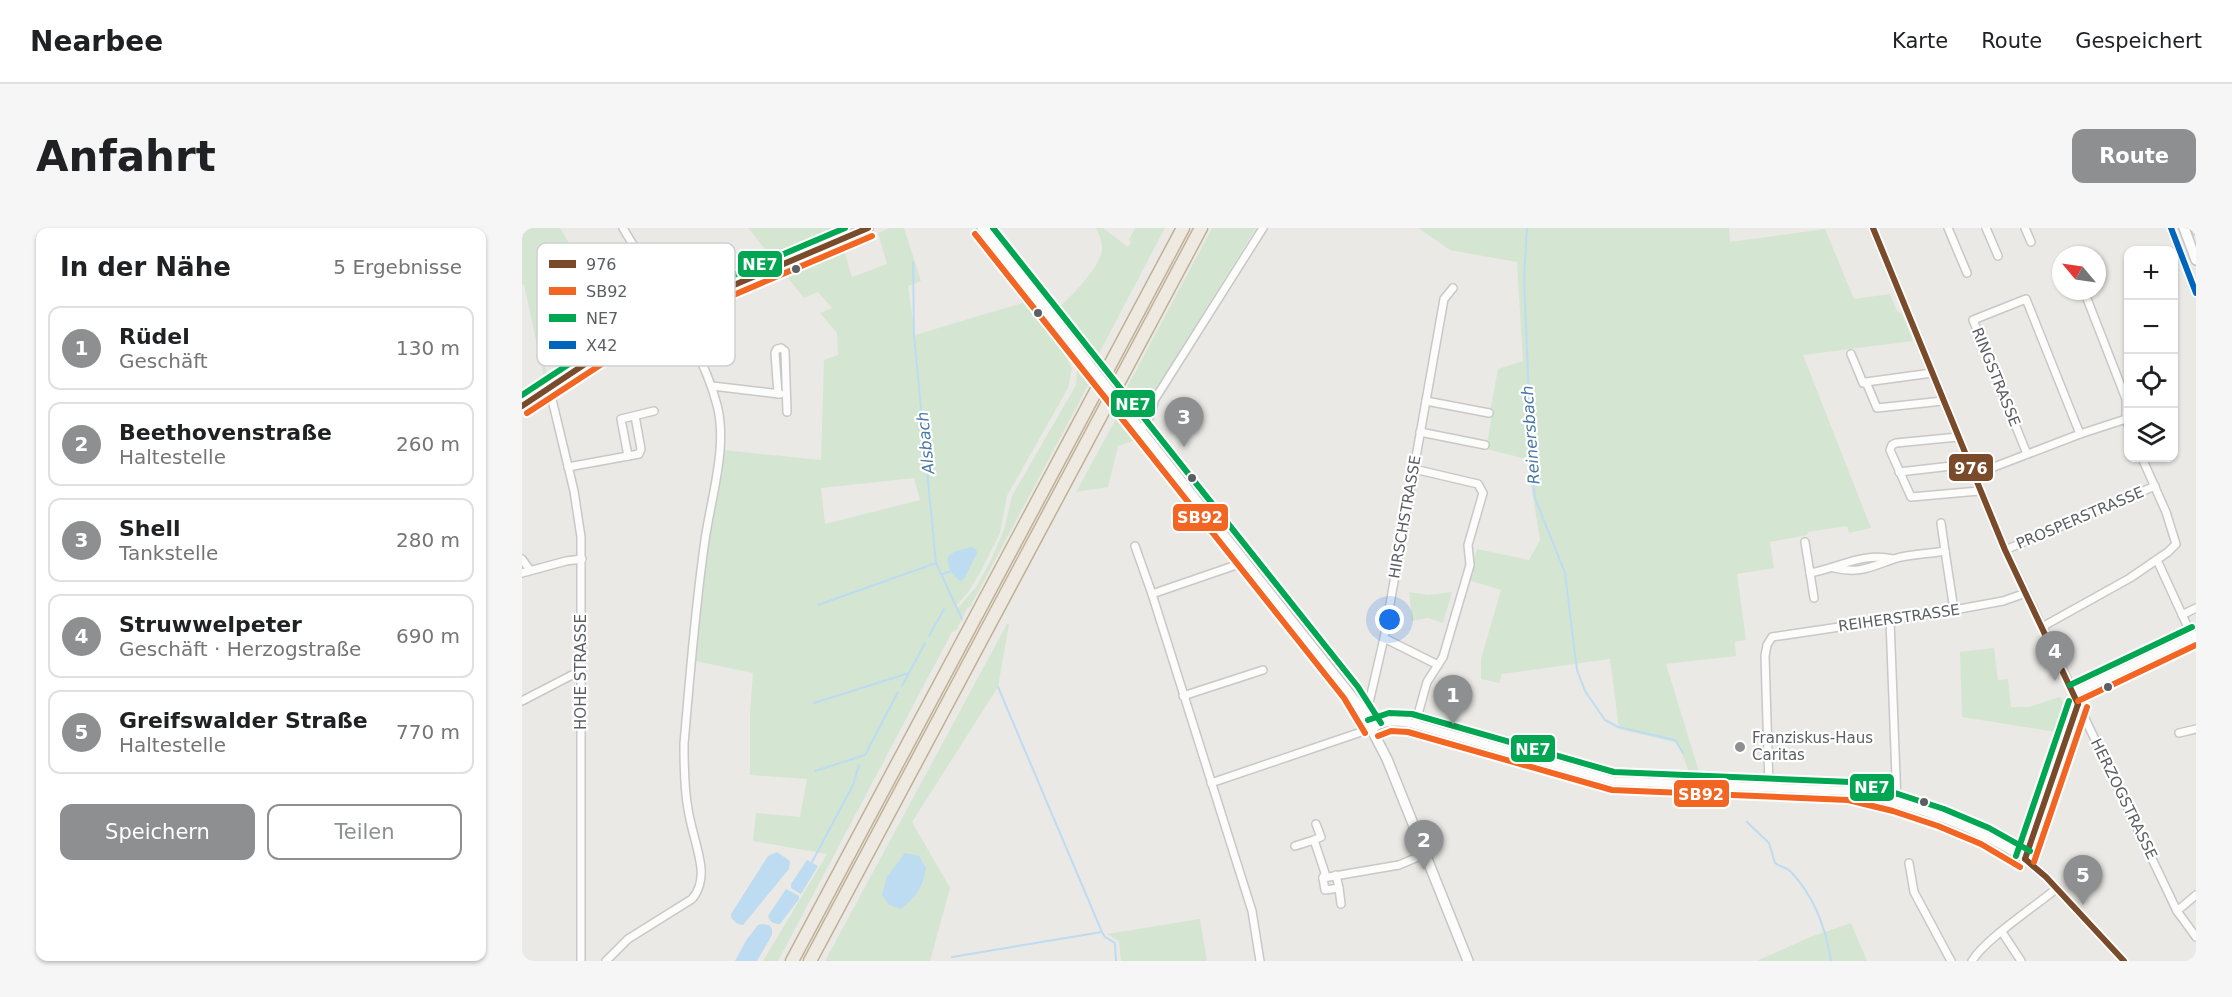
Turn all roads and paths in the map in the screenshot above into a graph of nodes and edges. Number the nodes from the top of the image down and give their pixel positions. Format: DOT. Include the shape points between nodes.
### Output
graph roads {
  1 [pos="623,228"];
  2 [pos="868,228"];
  3 [pos="982,228"];
  4 [pos="1183,228"];
  5 [pos="1201,228"];
  6 [pos="1263,228"];
  7 [pos="1873,228"];
  8 [pos="1948,228"];
  9 [pos="1986,228"];
  10 [pos="2025,228"];
  11 [pos="2171,228"];
  12 [pos="2184,228"];
  13 [pos="2031,242"];
  14 [pos="632,243"];
  15 [pos="1998,256"];
  16 [pos="2196,260"];
  17 [pos="1967,273"];
  18 [pos="735,285"];
  19 [pos="1453,288"];
  20 [pos="2196,293"];
  21 [pos="2088,300"];
  22 [pos="1851,354"];
  23 [pos="581,366"];
  24 [pos="703,366"];
  25 [pos="1932,373"];
  26 [pos="1866,382"];
  27 [pos="712,386"];
  28 [pos="549,387"];
  29 [pos="778,394"];
  30 [pos="787,395"];
  31 [pos="1155,399"];
  32 [pos="1426,400"];
  33 [pos="1943,401"];
  34 [pos="522,406"];
  35 [pos="2126,408"];
  36 [pos="654,411"];
  37 [pos="787,412"];
  38 [pos="1489,413"];
  39 [pos="635,416"];
  40 [pos="1132,420"];
  41 [pos="2124,423"];
  42 [pos="1141,431"];
  43 [pos="1420,432"];
  44 [pos="2080,434"];
  45 [pos="1958,437"];
  46 [pos="1485,445"];
  47 [pos="2027,454"];
  48 [pos="628,456"];
  49 [pos="2144,462"];
  50 [pos="1969,464"];
  51 [pos="568,467"];
  52 [pos="1414,469"];
  53 [pos="1899,472"];
  54 [pos="1973,475"];
  55 [pos="2154,486"];
  56 [pos="1979,491"];
  57 [pos="1941,523"];
  58 [pos="1805,543"];
  59 [pos="1135,546"];
  60 [pos="2005,550"];
  61 [pos="1945,551"];
  62 [pos="522,559"];
  63 [pos="582,559"];
  64 [pos="1894,559"];
  65 [pos="2157,560"];
  66 [pos="1245,562"];
  67 [pos="1834,568"];
  68 [pos="526,572"];
  69 [pos="1810,573"];
  70 [pos="2026,593"];
  71 [pos="1152,594"];
  72 [pos="1814,598"];
  73 [pos="2196,608"];
  74 [pos="1954,610"];
  75 [pos="2182,615"];
  76 [pos="1890,620"];
  77 [pos="2042,627"];
  78 [pos="1384,638"];
  79 [pos="2195,639"];
  80 [pos="1438,664"];
  81 [pos="1263,670"];
  82 [pos="582,674"];
  83 [pos="2074,693"];
  84 [pos="1183,696"];
  85 [pos="522,701"];
  86 [pos="2078,704"];
  87 [pos="1366,716"];
  88 [pos="1415,724"];
  89 [pos="1373,728"];
  90 [pos="2196,729"];
  91 [pos="2180,733"];
  92 [pos="1211,783"];
  93 [pos="1769,787"];
  94 [pos="1897,803"];
  95 [pos="1316,824"];
  96 [pos="1314,840"];
  97 [pos="1295,846"];
  98 [pos="1425,854"];
  99 [pos="2025,859"];
  100 [pos="1909,863"];
  101 [pos="1336,875"];
  102 [pos="1323,878"];
  103 [pos="1339,888"];
  104 [pos="2057,888"];
  105 [pos="2196,895"];
  106 [pos="1341,904"];
  107 [pos="2177,911"];
  108 [pos="2002,932"];
  109 [pos="2196,937"];
  110 [pos="581,961"];
  111 [pos="606,961"];
  112 [pos="792,961"];
  113 [pos="810,961"];
  114 [pos="1260,961"];
  115 [pos="1468,961"];
  116 [pos="1951,961"];
  117 [pos="1972,961"];
  118 [pos="2021,961"];
  119 [pos="2124,961"];
  1 -- 14 [label="street"];
  2 -- 18 [label="main road"];
  3 -- 40 [label="main road, bridge"];
  4 -- 112 [label="highway"];
  5 -- 113 [label="highway"];
  6 -- 31 [label="street"];
  7 -- 25 [label="street, HERZOGSTRASSE"];
  8 -- 17 [label="street"];
  9 -- 15 [label="street"];
  10 -- 13 [label="street"];
  11 -- 20 [label="street"];
  12 -- 16 [label="main road"];
  19 -- 32 [label="street, HIRSCHSTRASSE" via="1444,299"];
  21 -- 35 [label="street"];
  22 -- 26 [label="street" via="1863,383"];
  23 -- 28 [label="main road"];
  24 -- 27 [label="street"];
  25 -- 26 [label="street"];
  25 -- 33 [label="street, HERZOGSTRASSE"];
  26 -- 33 [label="street" via="1877,408"];
  27 -- 29 [label="street"];
  27 -- 111 [label="street" via="720,416 720,438 684,744 687,808 701,879 692,899 628,939"];
  28 -- 34 [label="main road"];
  28 -- 51 [label="street, HOHE STRASSE"];
  29 -- 30 [label="street"];
  29 -- 30 [label="street" via="775,353 781,348 785,351"];
  30 -- 37 [label="street"];
  31 -- 40 [label="street"];
  31 -- 42 [label="street"];
  32 -- 38 [label="street"];
  32 -- 43 [label="street, HIRSCHSTRASSE"];
  33 -- 45 [label="street, HERZOGSTRASSE"];
  36 -- 39 [label="street"];
  39 -- 48 [label="street" via="641,452"];
  39 -- 48 [label="street" via="621,419"];
  40 -- 42 [label="main road"];
  41 -- 44 [label="street"];
  42 -- 66 [label="main road"];
  43 -- 46 [label="street"];
  43 -- 52 [label="street, HIRSCHSTRASSE"];
  44 -- 47 [label="street"];
  44 -- 47 [label="street, RINGSTRASSE" via="2026,299 1973,320"];
  45 -- 50 [label="street, HERZOGSTRASSE"];
  45 -- 53 [label="street" via="1893,444 1890,450"];
  47 -- 54 [label="street"];
  48 -- 51 [label="street"];
  49 -- 55 [label="street"];
  50 -- 53 [label="street"];
  50 -- 54 [label="street, HERZOGSTRASSE"];
  51 -- 63 [label="street, HOHE STRASSE" via="579,519"];
  52 -- 78 [label="street, HIRSCHSTRASSE"];
  52 -- 80 [label="street" via="1478,484 1483,493 1468,545 1470,565"];
  53 -- 56 [label="street" via="1913,498"];
  54 -- 56 [label="street, HERZOGSTRASSE"];
  55 -- 60 [label="street, PROSPERSTRASSE"];
  55 -- 65 [label="street" via="2176,539 2176,544"];
  56 -- 60 [label="street, HERZOGSTRASSE"];
  57 -- 61 [label="street"];
  58 -- 69 [label="street"];
  59 -- 71 [label="street"];
  60 -- 70 [label="street, HERZOGSTRASSE"];
  61 -- 64 [label="street"];
  61 -- 74 [label="street"];
  62 -- 68 [label="street"];
  63 -- 68 [label="street"];
  63 -- 82 [label="street, HOHE STRASSE"];
  64 -- 67 [label="street" via="1864,570"];
  64 -- 67 [label="street" via="1862,557"];
  65 -- 75 [label="street"];
  65 -- 77 [label="street"];
  66 -- 71 [label="street"];
  66 -- 87 [label="main road"];
  67 -- 69 [label="street"];
  69 -- 72 [label="street"];
  70 -- 74 [label="street, REIHERSTRASSE"];
  70 -- 77 [label="street, HERZOGSTRASSE"];
  71 -- 84 [label="street"];
  73 -- 75 [label="street"];
  74 -- 76 [label="street, REIHERSTRASSE"];
  75 -- 79 [label="street"];
  76 -- 93 [label="street, REIHERSTRASSE" via="1772,637 1765,656"];
  76 -- 94 [label="street"];
  77 -- 83 [label="street, HERZOGSTRASSE"];
  78 -- 80 [label="street"];
  78 -- 87 [label="street, HIRSCHSTRASSE"];
  79 -- 83 [label="street"];
  80 -- 88 [label="street" via="1427,682"];
  81 -- 84 [label="street"];
  82 -- 85 [label="street" via="572,675"];
  82 -- 110 [label="street, HOHE STRASSE"];
  83 -- 86 [label="street, HERZOGSTRASSE"];
  84 -- 92 [label="street"];
  86 -- 99 [label="street"];
  86 -- 107 [label="street, HERZOGSTRASSE"];
  87 -- 89 [label="main road"];
  88 -- 89 [label="street" via="1386,722"];
  88 -- 93 [label="street" via="1613,781"];
  89 -- 92 [label="street"];
  89 -- 98 [label="main road"];
  90 -- 91 [label="street"];
  92 -- 114 [label="street" via="1252,911"];
  93 -- 94 [label="street" via="1840,789"];
  94 -- 99 [label="street" via="1971,829"];
  95 -- 96 [label="street" via="1321,837"];
  96 -- 97 [label="street"];
  96 -- 102 [label="street" via="1325,873"];
  98 -- 101 [label="street" via="1399,865"];
  98 -- 115 [label="main road"];
  99 -- 104 [label="street"];
  100 -- 116 [label="street" via="1914,892"];
  101 -- 102 [label="street"];
  101 -- 103 [label="street"];
  102 -- 103 [label="street" via="1325,890"];
  103 -- 106 [label="street"];
  104 -- 108 [label="street"];
  104 -- 119 [label="street"];
  105 -- 107 [label="street"];
  107 -- 109 [label="street, HERZOGSTRASSE"];
  108 -- 117 [label="street"];
  108 -- 118 [label="street"];
}
